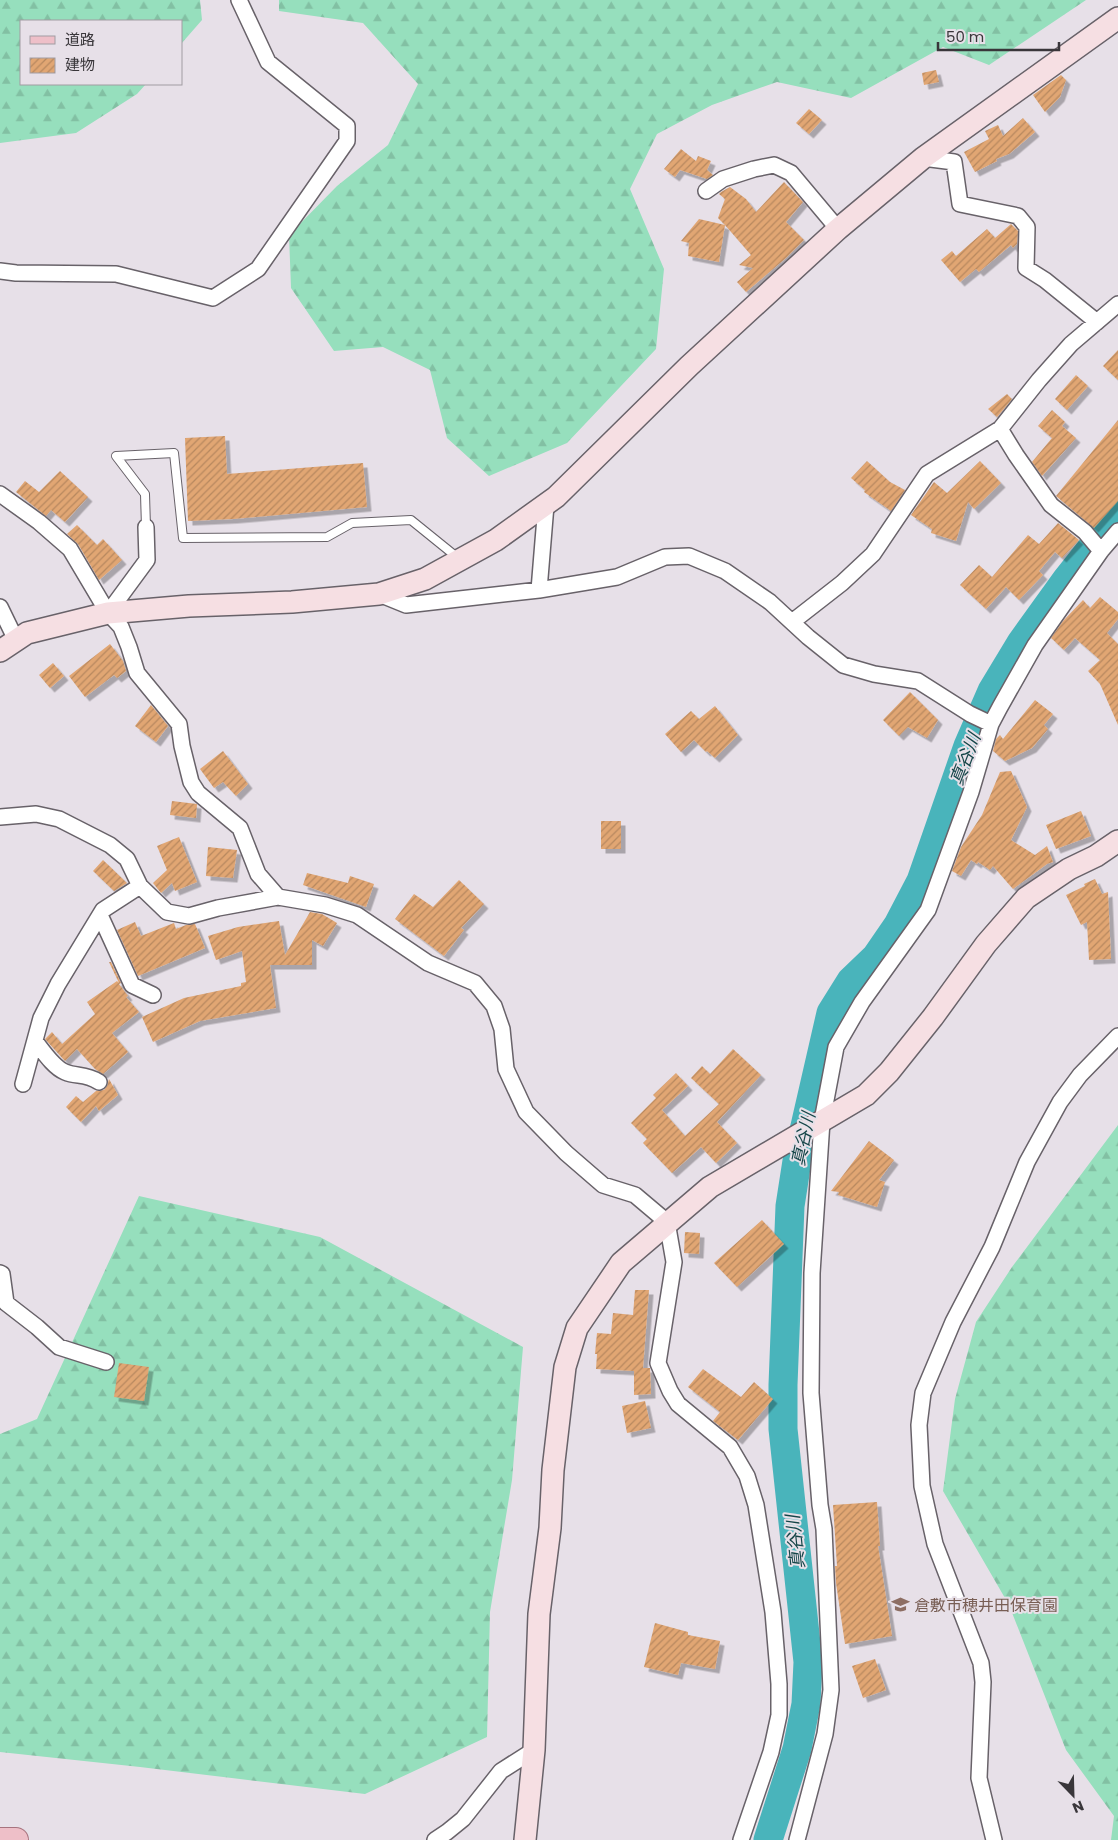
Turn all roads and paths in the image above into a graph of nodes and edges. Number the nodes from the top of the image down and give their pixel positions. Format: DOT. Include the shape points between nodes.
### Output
graph roads {
  1 [pos="239,0"];
  2 [pos="1118,18"];
  3 [pos="923,158"];
  4 [pos="706,190"];
  5 [pos="838,229"];
  6 [pos="0,271"];
  7 [pos="1118,304"];
  8 [pos="1097,322"];
  9 [pos="1000,429"];
  10 [pos="0,494"];
  11 [pos="546,505"];
  12 [pos="146,527"];
  13 [pos="1118,531"];
  14 [pos="1100,550"];
  15 [pos="460,559"];
  16 [pos="539,590"];
  17 [pos="379,594"];
  18 [pos="0,607"];
  19 [pos="108,613"];
  20 [pos="792,622"];
  21 [pos="8,645"];
  22 [pos="989,724"];
  23 [pos="0,817"];
  24 [pos="1118,841"];
  25 [pos="140,886"];
  26 [pos="278,897"];
  27 [pos="100,915"];
  28 [pos="153,995"];
  29 [pos="1118,1036"];
  30 [pos="35,1041"];
  31 [pos="99,1082"];
  32 [pos="23,1084"];
  33 [pos="817,1124"];
  34 [pos="667,1222"];
  35 [pos="0,1273"];
  36 [pos="106,1362"];
  37 [pos="534,1750"];
  38 [pos="0,1840"];
  39 [pos="16,1840"];
  40 [pos="434,1840"];
  41 [pos="525,1840"];
  42 [pos="742,1840"];
  43 [pos="797,1840"];
  44 [pos="994,1840"];
  1 -- 6 [label="street" via="268,62 347,126 347,141 258,269 213,298 116,274"];
  2 -- 3 [label="street"];
  3 -- 5 [label="street"];
  3 -- 8 [label="street" via="954,162 960,204 1018,216 1027,227 1026,268"];
  4 -- 5 [label="street" via="723,179 774,165 791,173"];
  5 -- 11 [label="street" via="689,366"];
  7 -- 8 [label="street"];
  8 -- 9 [label="street" via="1071,344"];
  9 -- 14 [label="street" via="1051,506 1085,532"];
  9 -- 20 [label="street" via="927,474 873,554"];
  10 -- 19 [label="street" via="70,548"];
  11 -- 15 [label="street" via="496,540"];
  11 -- 16 [label="street"];
  12 -- 15 [label="lane" via="145,494 116,456 174,453 183,538 327,537 352,523 412,520"];
  12 -- 19 [label="street" via="147,560"];
  13 -- 14 [label="street"];
  14 -- 22 [label="street" via="1035,646"];
  15 -- 17 [label="street" via="425,578"];
  16 -- 17 [label="street" via="406,605"];
  16 -- 20 [label="street" via="617,578 665,557 689,556 725,572 770,602"];
  17 -- 19 [label="street"];
  18 -- 21 [label="street"];
  19 -- 21 [label="street" via="27,633"];
  19 -- 26 [label="street" via="121,627 137,673 180,724 191,782 198,793 240,828 258,874"];
  20 -- 22 [label="street" via="843,665 874,674 918,680"];
  22 -- 33 [label="street" via="971,792 928,910 862,1002 836,1047"];
  23 -- 25 [label="street" via="36,814 59,819 110,845 127,859"];
  24 -- 33 [label="street" via="1026,898 986,944 890,1072 866,1095"];
  25 -- 26 [label="street" via="167,912 189,916"];
  25 -- 27 [label="street"];
  26 -- 34 [label="street" via="325,905 357,915 428,963 475,983 494,1006 502,1029 506,1069 526,1112 603,1186 635,1196"];
  27 -- 28 [label="street" via="132,985"];
  27 -- 30 [label="street" via="58,984 41,1018"];
  29 -- 44 [label="street" via="1080,1075 1060,1102 1027,1162 992,1247 953,1322 924,1393 919,1424 922,1486 935,1544 981,1663 980,1778"];
  30 -- 31 [label="street" via="65,1072 90,1076"];
  30 -- 32 [label="street"];
  33 -- 34 [label="street" via="710,1187"];
  33 -- 43 [label="street" via="811,1393 824,1529 831,1690 825,1734"];
  34 -- 37 [label="street" via="621,1263 577,1328 565,1368 539,1614"];
  34 -- 42 [label="street" via="674,1262 658,1364 678,1404 730,1447 747,1476 756,1505 773,1612 779,1715 771,1752"];
  35 -- 36 [label="street" via="6,1303 59,1347"];
  37 -- 40 [label="street" via="501,1771 463,1819"];
  37 -- 41 [label="street"];
  38 -- 39 [label="main road"];
}
